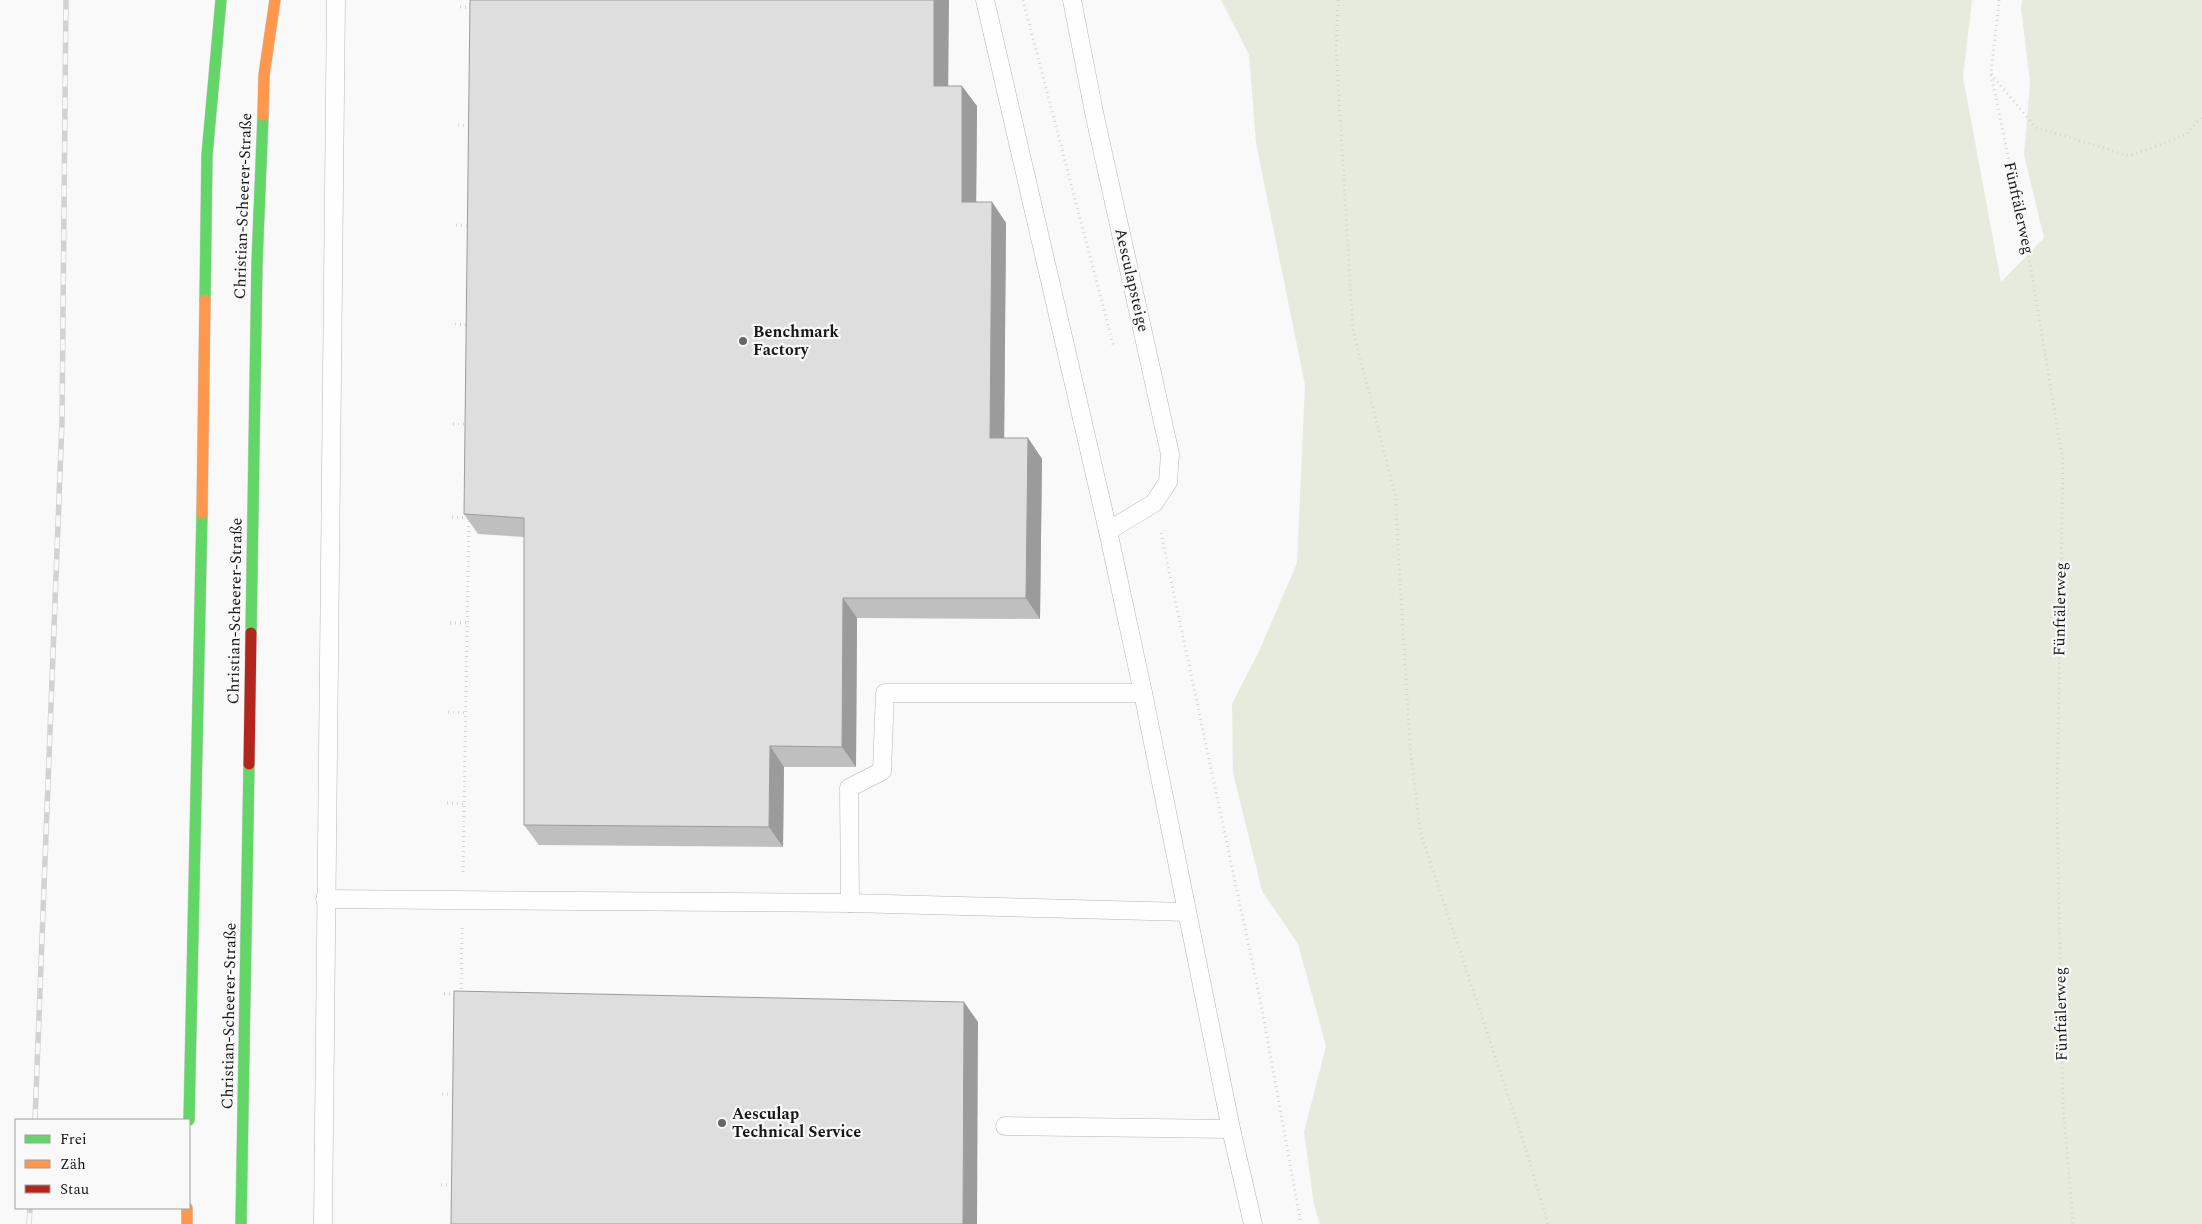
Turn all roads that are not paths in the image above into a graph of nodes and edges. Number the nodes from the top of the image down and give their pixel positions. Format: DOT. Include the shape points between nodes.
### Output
graph roads {
  1 [pos="221,0"];
  2 [pos="275,0"];
  3 [pos="336,0"];
  4 [pos="985,0"];
  5 [pos="1072,0"];
  6 [pos="1108,531"];
  7 [pos="1143,693"];
  8 [pos="326,899"];
  9 [pos="850,903"];
  10 [pos="1187,912"];
  11 [pos="189,1119"];
  12 [pos="1005,1126"];
  13 [pos="1231,1129"];
  14 [pos="187,1209"];
  15 [pos="187,1224"];
  16 [pos="241,1224"];
  17 [pos="323,1224"];
  18 [pos="1253,1224"];
  1 -- 11 [label="main road" via="207,155"];
  2 -- 16 [label="main road, Christian-Scheerer-Straße" via="264,75 257,263"];
  3 -- 8 [label="lane"];
  4 -- 6 [label="lane"];
  5 -- 6 [label="lane, Aesculapsteige" via="1170,454 1168,482 1154,503"];
  6 -- 7 [label="lane"];
  7 -- 9 [label="lane" via="885,693 882,771 849,788"];
  7 -- 10 [label="lane"];
  8 -- 9 [label="lane"];
  8 -- 17 [label="lane"];
  9 -- 10 [label="lane"];
  10 -- 13 [label="lane"];
  12 -- 13 [label="lane"];
  13 -- 18 [label="lane"];
  14 -- 15 [label="main road"];
}
